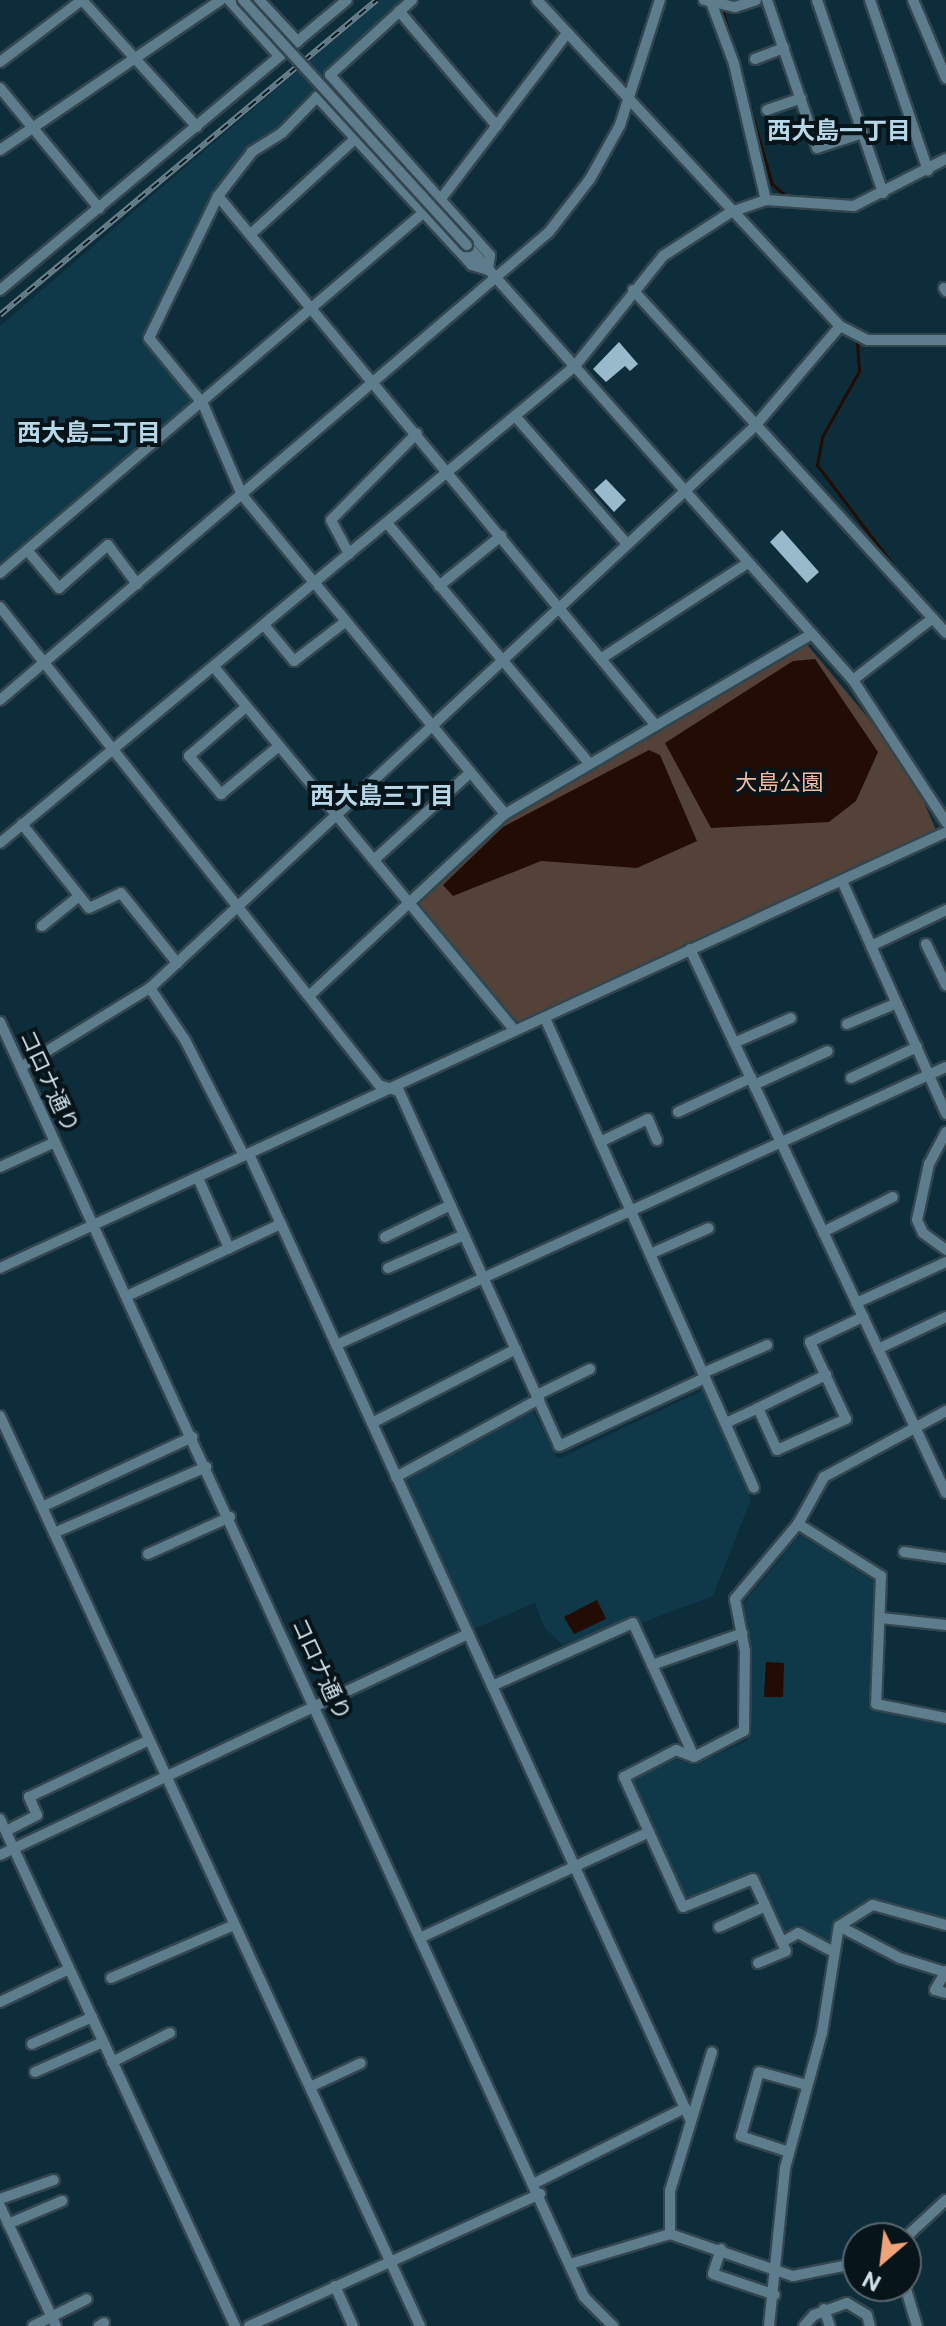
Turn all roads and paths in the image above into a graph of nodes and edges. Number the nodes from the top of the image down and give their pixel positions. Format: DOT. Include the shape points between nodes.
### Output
graph roads {
  1 [pos="82,0"];
  2 [pos="221,0"];
  3 [pos="229,0"];
  4 [pos="243,0"];
  5 [pos="259,0"];
  6 [pos="347,0"];
  7 [pos="412,0"];
  8 [pos="537,0"];
  9 [pos="660,0"];
  10 [pos="756,0"];
  11 [pos="767,0"];
  12 [pos="817,0"];
  13 [pos="870,0"];
  14 [pos="913,0"];
  15 [pos="708,1"];
  16 [pos="399,11"];
  17 [pos="567,33"];
  18 [pos="298,42"];
  19 [pos="784,48"];
  20 [pos="279,56"];
  21 [pos="755,59"];
  22 [pos="137,61"];
  23 [pos="0,62"];
  24 [pos="946,78"];
  25 [pos="0,88"];
  26 [pos="801,98"];
  27 [pos="629,102"];
  28 [pos="767,110"];
  29 [pos="30,125"];
  30 [pos="497,126"];
  31 [pos="197,127"];
  32 [pos="863,133"];
  33 [pos="356,138"];
  34 [pos="0,150"];
  35 [pos="946,159"];
  36 [pos="928,170"];
  37 [pos="883,193"];
  38 [pos="218,196"];
  39 [pos="440,200"];
  40 [pos="766,200"];
  41 [pos="99,208"];
  42 [pos="731,212"];
  43 [pos="423,213"];
  44 [pos="252,233"];
  45 [pos="488,270"];
  46 [pos="497,280"];
  47 [pos="0,290"];
  48 [pos="633,290"];
  49 [pos="314,309"];
  50 [pos="840,326"];
  51 [pos="946,340"];
  52 [pos="575,366"];
  53 [pos="375,383"];
  54 [pos="203,404"];
  55 [pos="515,416"];
  56 [pos="755,426"];
  57 [pos="417,433"];
  58 [pos="448,471"];
  59 [pos="685,491"];
  60 [pos="242,495"];
  61 [pos="387,523"];
  62 [pos="501,536"];
  63 [pos="627,544"];
  64 [pos="27,550"];
  65 [pos="349,554"];
  66 [pos="748,563"];
  67 [pos="0,573"];
  68 [pos="137,584"];
  69 [pos="314,584"];
  70 [pos="439,586"];
  71 [pos="0,607"];
  72 [pos="560,607"];
  73 [pos="933,618"];
  74 [pos="345,622"];
  75 [pos="264,625"];
  76 [pos="946,633"];
  77 [pos="812,634"];
  78 [pos="602,658"];
  79 [pos="503,659"];
  80 [pos="45,662"];
  81 [pos="214,667"];
  82 [pos="853,680"];
  83 [pos="0,700"];
  84 [pos="246,707"];
  85 [pos="653,722"];
  86 [pos="431,726"];
  87 [pos="279,746"];
  88 [pos="113,750"];
  89 [pos="588,762"];
  90 [pos="470,773"];
  91 [pos="336,814"];
  92 [pos="505,814"];
  93 [pos="946,822"];
  94 [pos="22,824"];
  95 [pos="946,832"];
  96 [pos="0,843"];
  97 [pos="375,859"];
  98 [pos="842,881"];
  99 [pos="79,896"];
  100 [pos="410,901"];
  101 [pos="236,906"];
  102 [pos="946,910"];
  103 [pos="42,926"];
  104 [pos="926,944"];
  105 [pos="871,946"];
  106 [pos="690,949"];
  107 [pos="177,963"];
  108 [pos="942,964"];
  109 [pos="946,985"];
  110 [pos="150,988"];
  111 [pos="310,995"];
  112 [pos="897,1003"];
  113 [pos="545,1018"];
  114 [pos="791,1018"];
  115 [pos="0,1022"];
  116 [pos="847,1024"];
  117 [pos="515,1031"];
  118 [pos="734,1043"];
  119 [pos="917,1047"];
  120 [pos="828,1051"];
  121 [pos="21,1067"];
  122 [pos="946,1067"];
  123 [pos="929,1075"];
  124 [pos="851,1078"];
  125 [pos="753,1082"];
  126 [pos="392,1086"];
  127 [pos="678,1112"];
  128 [pos="946,1114"];
  129 [pos="946,1132"];
  130 [pos="657,1140"];
  131 [pos="55,1142"];
  132 [pos="600,1142"];
  133 [pos="781,1142"];
  134 [pos="247,1155"];
  135 [pos="0,1167"];
  136 [pos="198,1178"];
  137 [pos="893,1197"];
  138 [pos="451,1205"];
  139 [pos="631,1211"];
  140 [pos="281,1224"];
  141 [pos="94,1227"];
  142 [pos="709,1228"];
  143 [pos="823,1232"];
  144 [pos="464,1235"];
  145 [pos="385,1237"];
  146 [pos="229,1248"];
  147 [pos="946,1250"];
  148 [pos="650,1254"];
  149 [pos="946,1262"];
  150 [pos="0,1268"];
  151 [pos="388,1268"];
  152 [pos="483,1278"];
  153 [pos="127,1296"];
  154 [pos="856,1303"];
  155 [pos="863,1317"];
  156 [pos="946,1317"];
  157 [pos="336,1345"];
  158 [pos="767,1345"];
  159 [pos="516,1349"];
  160 [pos="878,1349"];
  161 [pos="590,1369"];
  162 [pos="826,1375"];
  163 [pos="704,1376"];
  164 [pos="538,1397"];
  165 [pos="758,1408"];
  166 [pos="946,1411"];
  167 [pos="0,1416"];
  168 [pos="372,1423"];
  169 [pos="726,1423"];
  170 [pos="914,1425"];
  171 [pos="192,1437"];
  172 [pos="206,1467"];
  173 [pos="942,1473"];
  174 [pos="396,1477"];
  175 [pos="754,1488"];
  176 [pos="946,1493"];
  177 [pos="42,1507"];
  178 [pos="230,1517"];
  179 [pos="798,1524"];
  180 [pos="54,1533"];
  181 [pos="904,1552"];
  182 [pos="148,1554"];
  183 [pos="946,1558"];
  184 [pos="881,1618"];
  185 [pos="946,1625"];
  186 [pos="743,1633"];
  187 [pos="468,1634"];
  188 [pos="652,1665"];
  189 [pos="492,1686"];
  190 [pos="316,1705"];
  191 [pos="946,1718"];
  192 [pos="149,1740"];
  193 [pos="694,1757"];
  194 [pos="166,1779"];
  195 [pos="0,1819"];
  196 [pos="6,1831"];
  197 [pos="649,1832"];
  198 [pos="14,1849"];
  199 [pos="0,1855"];
  200 [pos="575,1866"];
  201 [pos="766,1906"];
  202 [pos="234,1925"];
  203 [pos="946,1925"];
  204 [pos="839,1926"];
  205 [pos="719,1927"];
  206 [pos="422,1937"];
  207 [pos="782,1942"];
  208 [pos="833,1952"];
  209 [pos="758,1963"];
  210 [pos="69,1969"];
  211 [pos="946,1972"];
  212 [pos="111,1978"];
  213 [pos="946,1993"];
  214 [pos="0,2002"];
  215 [pos="92,2017"];
  216 [pos="170,2033"];
  217 [pos="103,2042"];
  218 [pos="32,2044"];
  219 [pos="712,2052"];
  220 [pos="112,2062"];
  221 [pos="361,2063"];
  222 [pos="35,2072"];
  223 [pos="807,2085"];
  224 [pos="310,2087"];
  225 [pos="685,2108"];
  226 [pos="691,2121"];
  227 [pos="789,2152"];
  228 [pos="54,2180"];
  229 [pos="535,2183"];
  230 [pos="540,2194"];
  231 [pos="0,2199"];
  232 [pos="946,2200"];
  233 [pos="62,2201"];
  234 [pos="0,2206"];
  235 [pos="922,2222"];
  236 [pos="8,2224"];
  237 [pos="670,2234"];
  238 [pos="721,2249"];
  239 [pos="390,2262"];
  240 [pos="570,2264"];
  241 [pos="842,2266"];
  242 [pos="778,2272"];
  243 [pos="335,2286"];
  244 [pos="775,2295"];
  245 [pos="87,2299"];
  246 [pos="910,2302"];
  247 [pos="824,2309"];
  248 [pos="54,2322"];
  249 [pos="33,2326"];
  250 [pos="235,2326"];
  251 [pos="249,2326"];
  252 [pos="353,2326"];
  253 [pos="420,2326"];
  254 [pos="613,2326"];
  255 [pos="769,2326"];
  256 [pos="804,2326"];
  257 [pos="830,2326"];
  258 [pos="870,2326"];
  259 [pos="917,2326"];
  1 -- 22 [label="street"];
  1 -- 23 [label="street"];
  2 -- 22 [label="street"];
  3 -- 20 [label="street"];
  4 -- 45 [label="street, bridge"];
  5 -- 18 [label="street"];
  6 -- 18 [label="street"];
  7 -- 16 [label="street"];
  8 -- 17 [label="street"];
  9 -- 27 [label="street"];
  10 -- 15 [label="street" via="735,7"];
  11 -- 19 [label="street"];
  12 -- 32 [label="street"];
  13 -- 36 [label="street"];
  14 -- 24 [label="street"];
  15 -- 40 [label="street" via="734,64"];
  16 -- 30 [label="street"];
  16 -- 39 [label="street" via="330,75"];
  17 -- 27 [label="street"];
  17 -- 30 [label="street"];
  18 -- 20 [label="street"];
  19 -- 21 [label="street"];
  19 -- 26 [label="street"];
  20 -- 31 [label="street"];
  22 -- 29 [label="street"];
  22 -- 31 [label="street"];
  25 -- 29 [label="street"];
  26 -- 28 [label="street"];
  26 -- 32 [label="street" via="817,148"];
  27 -- 42 [label="street"];
  27 -- 46 [label="street" via="571,205"];
  29 -- 34 [label="street"];
  29 -- 41 [label="street"];
  30 -- 39 [label="street"];
  31 -- 41 [label="street"];
  32 -- 37 [label="street"];
  33 -- 38 [label="street" via="317,97 282,133 252,152"];
  33 -- 43 [label="street"];
  33 -- 44 [label="street"];
  35 -- 36 [label="street"];
  36 -- 37 [label="street"];
  37 -- 40 [label="street" via="837,209"];
  38 -- 44 [label="street"];
  38 -- 54 [label="street" via="149,338"];
  39 -- 45 [label="street" via="490,255"];
  40 -- 42 [label="street"];
  41 -- 47 [label="street"];
  42 -- 48 [label="street" via="663,256"];
  42 -- 50 [label="street"];
  43 -- 45 [label="street" via="472,265"];
  43 -- 49 [label="street"];
  44 -- 49 [label="street"];
  45 -- 46 [label="street"];
  46 -- 52 [label="street"];
  46 -- 53 [label="street"];
  48 -- 52 [label="street"];
  48 -- 56 [label="street"];
  49 -- 53 [label="street"];
  49 -- 54 [label="street"];
  50 -- 51 [label="street" via="867,340"];
  50 -- 56 [label="street"];
  52 -- 55 [label="street"];
  52 -- 59 [label="street"];
  53 -- 57 [label="street"];
  53 -- 60 [label="street"];
  54 -- 60 [label="street"];
  54 -- 64 [label="street"];
  55 -- 58 [label="street"];
  55 -- 63 [label="street"];
  56 -- 59 [label="street"];
  56 -- 73 [label="street"];
  57 -- 58 [label="street"];
  57 -- 65 [label="street" via="331,520"];
  58 -- 61 [label="street"];
  58 -- 62 [label="street"];
  59 -- 63 [label="street"];
  59 -- 66 [label="street"];
  60 -- 68 [label="street"];
  60 -- 69 [label="street"];
  61 -- 65 [label="street"];
  61 -- 70 [label="street"];
  62 -- 70 [label="street"];
  62 -- 72 [label="street"];
  63 -- 72 [label="street"];
  64 -- 67 [label="street"];
  64 -- 68 [label="street" via="59,588 108,545"];
  65 -- 69 [label="street"];
  66 -- 77 [label="street"];
  66 -- 78 [label="street"];
  68 -- 80 [label="street"];
  69 -- 74 [label="street"];
  69 -- 75 [label="street"];
  70 -- 79 [label="street"];
  71 -- 80 [label="street"];
  72 -- 78 [label="street"];
  72 -- 79 [label="street"];
  73 -- 76 [label="street"];
  73 -- 82 [label="street"];
  74 -- 75 [label="street" via="294,661"];
  74 -- 86 [label="street"];
  75 -- 81 [label="street"];
  77 -- 82 [label="street"];
  77 -- 85 [label="street"];
  78 -- 85 [label="street"];
  79 -- 86 [label="street"];
  79 -- 89 [label="street"];
  80 -- 83 [label="street"];
  80 -- 88 [label="street"];
  81 -- 84 [label="street"];
  81 -- 88 [label="street"];
  82 -- 93 [label="street"];
  84 -- 87 [label="street"];
  84 -- 87 [label="street" via="189,756 221,794"];
  85 -- 89 [label="street"];
  86 -- 90 [label="street"];
  86 -- 91 [label="street"];
  87 -- 91 [label="street"];
  88 -- 94 [label="street"];
  88 -- 101 [label="street"];
  89 -- 92 [label="street"];
  90 -- 92 [label="street"];
  90 -- 97 [label="street"];
  91 -- 97 [label="street"];
  91 -- 101 [label="street"];
  92 -- 100 [label="street"];
  94 -- 96 [label="street"];
  94 -- 99 [label="street"];
  95 -- 98 [label="street"];
  97 -- 100 [label="street"];
  98 -- 105 [label="street"];
  98 -- 106 [label="street"];
  99 -- 103 [label="street"];
  99 -- 107 [label="street" via="93,909 117,893 124,896"];
  100 -- 111 [label="street"];
  100 -- 117 [label="street"];
  101 -- 107 [label="street"];
  101 -- 111 [label="street"];
  102 -- 105 [label="street"];
  104 -- 108 [label="street"];
  105 -- 112 [label="street"];
  106 -- 113 [label="street"];
  106 -- 118 [label="street"];
  107 -- 110 [label="street"];
  108 -- 109 [label="street"];
  110 -- 121 [label="street"];
  110 -- 134 [label="street" via="185,1040"];
  111 -- 126 [label="street" via="379,1085"];
  112 -- 116 [label="street"];
  112 -- 119 [label="street"];
  113 -- 117 [label="street"];
  113 -- 132 [label="street"];
  114 -- 118 [label="street"];
  115 -- 121 [label="street, コロナ通り"];
  117 -- 126 [label="street"];
  118 -- 125 [label="street"];
  119 -- 123 [label="street"];
  119 -- 124 [label="street"];
  120 -- 125 [label="street"];
  121 -- 131 [label="street, コロナ通り"];
  122 -- 123 [label="street"];
  123 -- 128 [label="street"];
  123 -- 133 [label="street"];
  125 -- 127 [label="street"];
  125 -- 133 [label="street"];
  126 -- 134 [label="street"];
  126 -- 138 [label="street"];
  129 -- 147 [label="street" via="929,1164 917,1220 923,1233"];
  130 -- 132 [label="street" via="648,1119"];
  131 -- 135 [label="street"];
  131 -- 141 [label="street, コロナ通り"];
  132 -- 139 [label="street"];
  133 -- 139 [label="street"];
  133 -- 143 [label="street"];
  134 -- 136 [label="street"];
  134 -- 140 [label="street"];
  136 -- 141 [label="street"];
  136 -- 146 [label="street"];
  137 -- 143 [label="street"];
  138 -- 144 [label="street"];
  138 -- 145 [label="street"];
  139 -- 148 [label="street"];
  139 -- 152 [label="street"];
  140 -- 146 [label="street"];
  140 -- 157 [label="street"];
  141 -- 150 [label="street"];
  141 -- 153 [label="street, コロナ通り"];
  142 -- 148 [label="street"];
  143 -- 154 [label="street"];
  144 -- 151 [label="street"];
  144 -- 152 [label="street"];
  146 -- 153 [label="street"];
  148 -- 163 [label="street"];
  149 -- 154 [label="street"];
  152 -- 157 [label="street"];
  152 -- 159 [label="street"];
  153 -- 171 [label="street, コロナ通り"];
  154 -- 155 [label="street"];
  155 -- 160 [label="street"];
  155 -- 162 [label="street" via="810,1342"];
  156 -- 160 [label="street"];
  157 -- 168 [label="street"];
  158 -- 163 [label="street"];
  159 -- 164 [label="street"];
  159 -- 168 [label="street"];
  160 -- 170 [label="street"];
  161 -- 164 [label="street"];
  162 -- 165 [label="street"];
  162 -- 165 [label="street" via="846,1419 777,1450"];
  163 -- 164 [label="street" via="559,1446"];
  163 -- 169 [label="street"];
  164 -- 174 [label="street"];
  165 -- 169 [label="street"];
  166 -- 170 [label="street"];
  167 -- 177 [label="street"];
  168 -- 174 [label="street"];
  169 -- 175 [label="street"];
  170 -- 173 [label="street"];
  170 -- 179 [label="street" via="824,1477"];
  171 -- 172 [label="street, コロナ通り"];
  171 -- 177 [label="street"];
  172 -- 178 [label="street, コロナ通り"];
  172 -- 180 [label="street"];
  173 -- 176 [label="street"];
  174 -- 187 [label="street"];
  177 -- 180 [label="street"];
  178 -- 182 [label="street"];
  178 -- 190 [label="street, コロナ通り"];
  179 -- 184 [label="street" via="881,1576"];
  179 -- 186 [label="street" via="735,1599"];
  180 -- 192 [label="street"];
  181 -- 183 [label="street"];
  184 -- 185 [label="street"];
  184 -- 191 [label="street" via="876,1704"];
  186 -- 188 [label="street"];
  186 -- 193 [label="street" via="744,1731"];
  187 -- 189 [label="street"];
  187 -- 190 [label="street"];
  188 -- 189 [label="street" via="633,1623"];
  188 -- 193 [label="street"];
  189 -- 200 [label="street"];
  190 -- 194 [label="street"];
  190 -- 206 [label="street, コロナ通り"];
  192 -- 194 [label="street"];
  192 -- 196 [label="street" via="29,1797 37,1815"];
  193 -- 197 [label="street" via="676,1750 624,1777"];
  194 -- 198 [label="street"];
  194 -- 202 [label="street"];
  195 -- 196 [label="street"];
  196 -- 198 [label="street"];
  197 -- 200 [label="street"];
  197 -- 201 [label="street" via="683,1907 753,1879"];
  198 -- 199 [label="street"];
  198 -- 210 [label="street"];
  200 -- 206 [label="street"];
  200 -- 225 [label="street"];
  201 -- 205 [label="street"];
  201 -- 207 [label="street"];
  202 -- 212 [label="street"];
  202 -- 224 [label="street"];
  203 -- 204 [label="street" via="873,1905"];
  204 -- 208 [label="street"];
  204 -- 211 [label="street" via="900,1958"];
  206 -- 229 [label="street, コロナ通り"];
  207 -- 208 [label="street" via="798,1933"];
  207 -- 209 [label="street" via="786,1951"];
  208 -- 223 [label="street" via="828,2003"];
  210 -- 214 [label="street"];
  210 -- 215 [label="street"];
  211 -- 213 [label="street" via="935,1990"];
  215 -- 217 [label="street"];
  215 -- 218 [label="street"];
  216 -- 220 [label="street"];
  217 -- 220 [label="street"];
  217 -- 222 [label="street"];
  219 -- 226 [label="street"];
  220 -- 250 [label="street"];
  221 -- 224 [label="street"];
  223 -- 227 [label="street"];
  223 -- 227 [label="street" via="759,2072 741,2136"];
  224 -- 239 [label="street"];
  225 -- 226 [label="street"];
  225 -- 229 [label="street"];
  226 -- 237 [label="street" via="670,2191"];
  227 -- 242 [label="street"];
  228 -- 231 [label="street"];
  229 -- 230 [label="street, コロナ通り"];
  230 -- 239 [label="street"];
  230 -- 240 [label="street, コロナ通り"];
  232 -- 235 [label="street"];
  233 -- 236 [label="street"];
  234 -- 236 [label="street"];
  236 -- 248 [label="street"];
  237 -- 238 [label="street"];
  237 -- 240 [label="street"];
  238 -- 242 [label="street"];
  238 -- 244 [label="street" via="713,2274"];
  239 -- 243 [label="street"];
  239 -- 253 [label="street"];
  240 -- 254 [label="street, コロナ通り" via="584,2297"];
  241 -- 242 [label="street" via="793,2276"];
  242 -- 244 [label="street"];
  243 -- 251 [label="street"];
  243 -- 252 [label="street"];
  244 -- 255 [label="street"];
  245 -- 248 [label="street"];
  246 -- 259 [label="street"];
  247 -- 256 [label="street"];
  247 -- 257 [label="street"];
  247 -- 258 [label="street" via="847,2303 867,2315"];
  248 -- 249 [label="street"];
}
